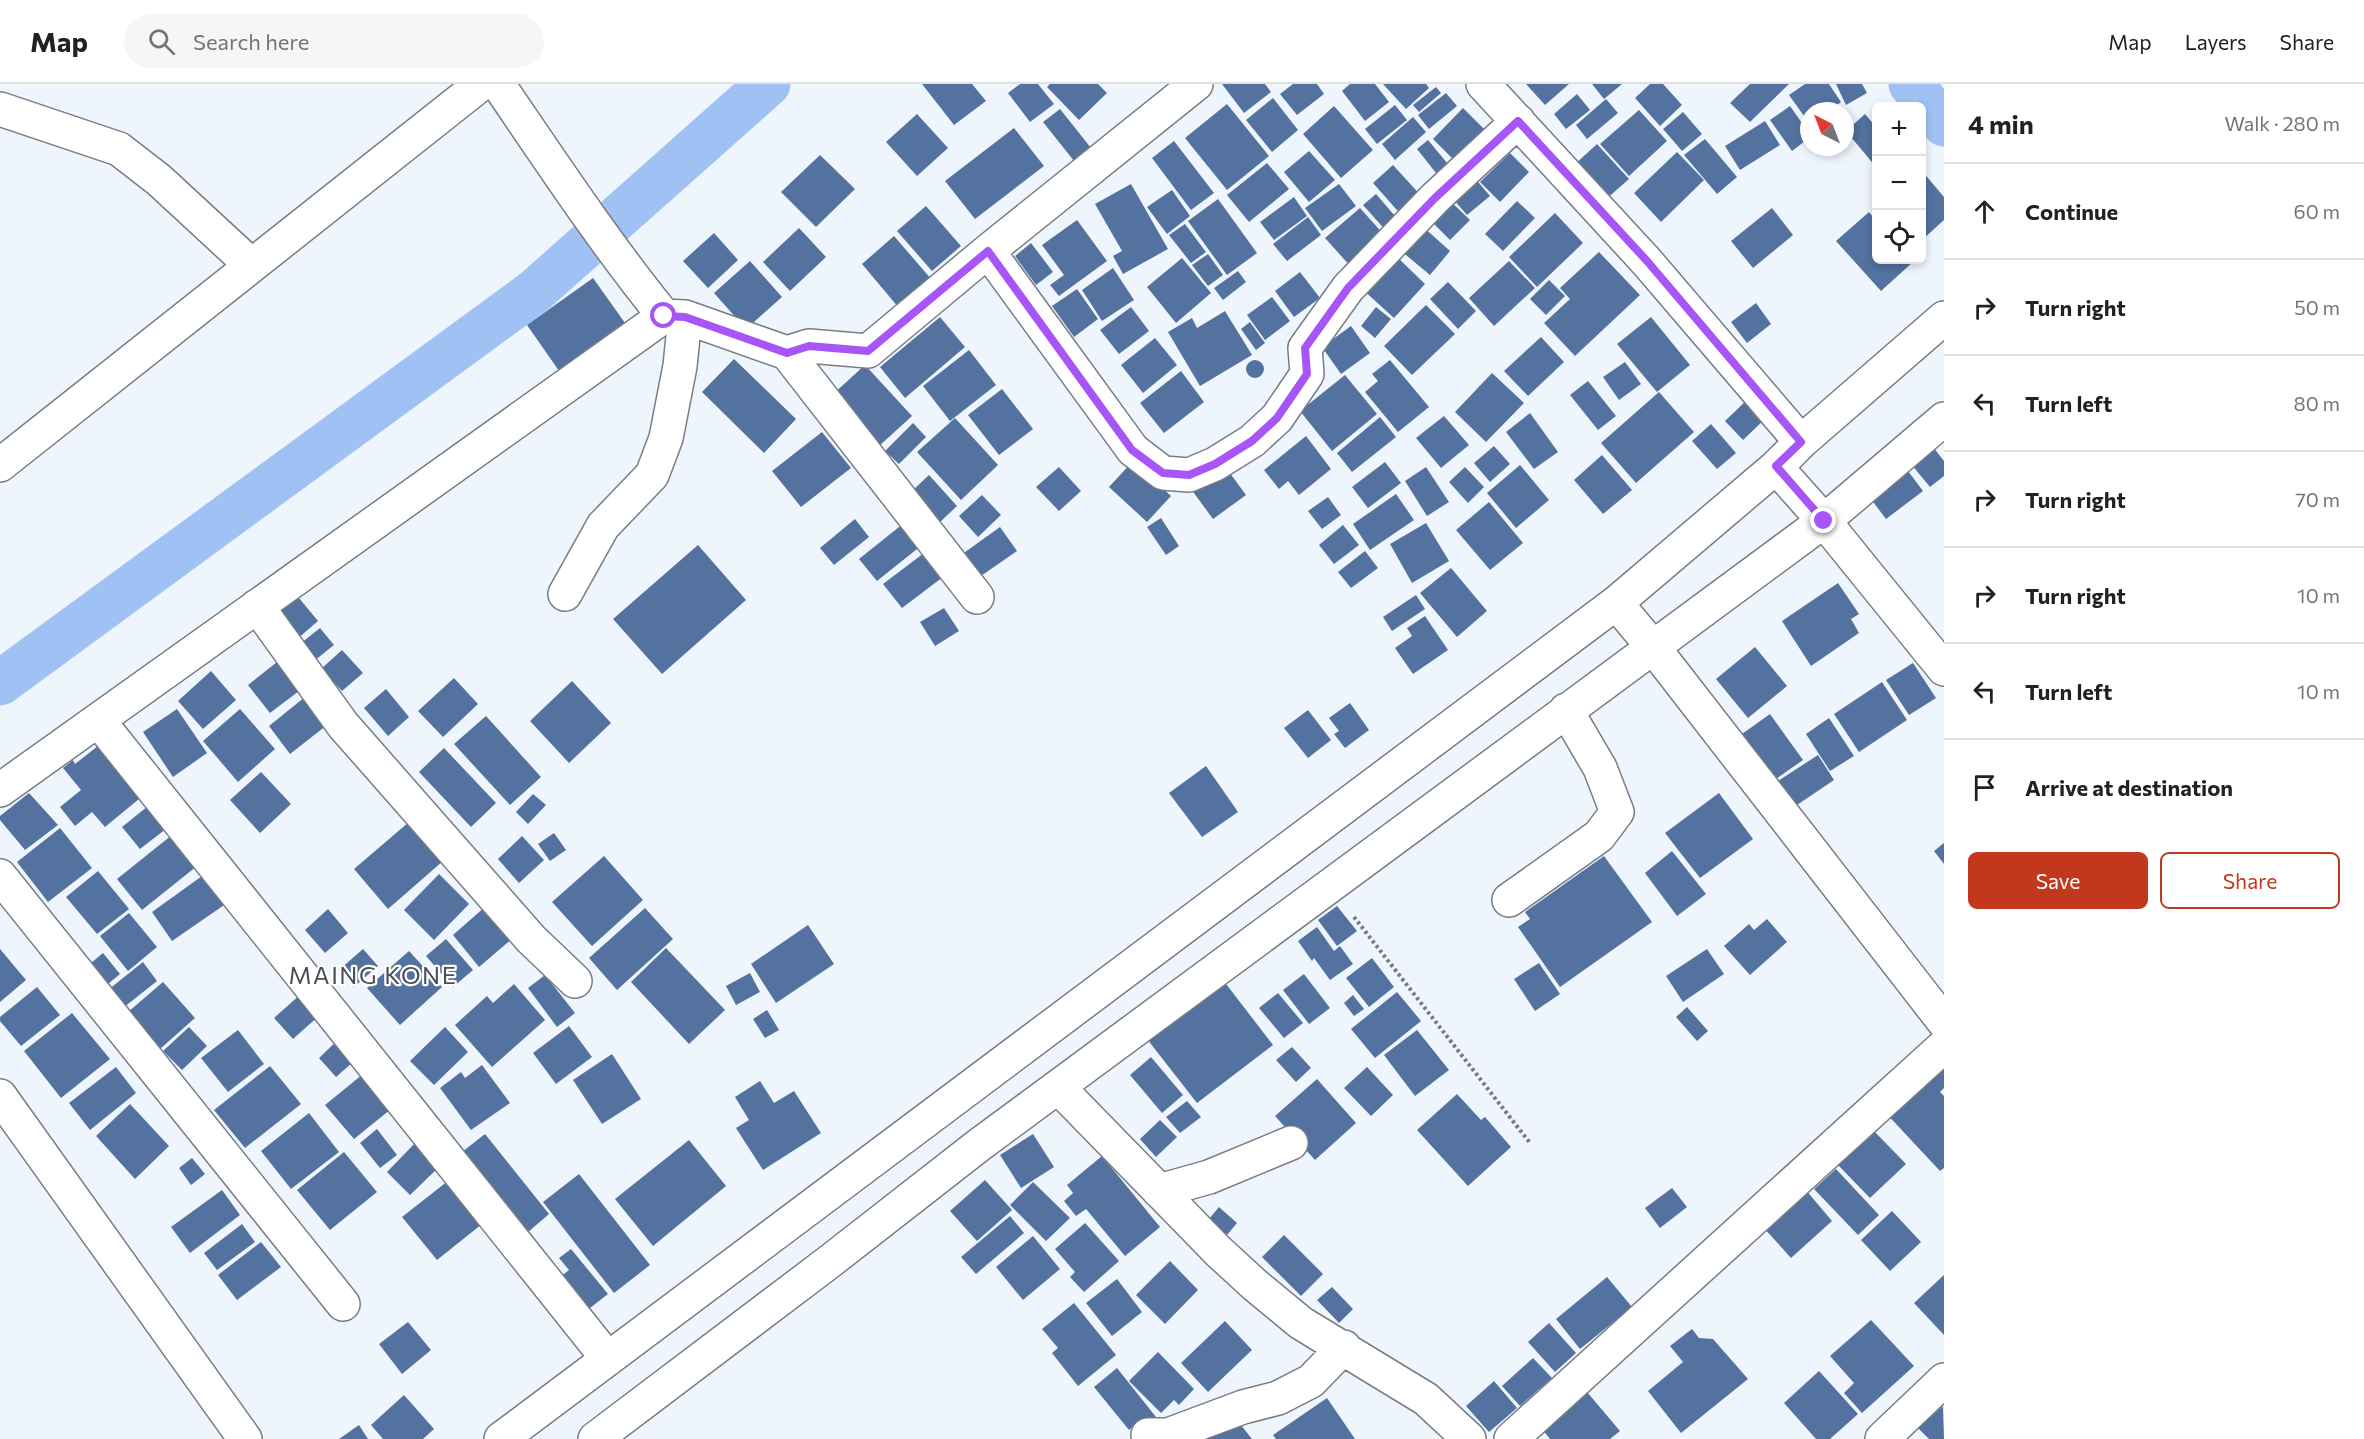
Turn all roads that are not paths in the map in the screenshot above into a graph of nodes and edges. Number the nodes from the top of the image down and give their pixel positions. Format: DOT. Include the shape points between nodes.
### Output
graph roads {
  1 [pos="482,84"];
  2 [pos="498,84"];
  3 [pos="1196,84"];
  4 [pos="1483,84"];
  5 [pos="0,109"];
  6 [pos="1518,121"];
  7 [pos="988,251"];
  8 [pos="251,265"];
  9 [pos="675,316"];
  10 [pos="1944,318"];
  11 [pos="787,353"];
  12 [pos="1944,418"];
  13 [pos="1801,442"];
  14 [pos="0,465"];
  15 [pos="1802,496"];
  16 [pos="565,594"];
  17 [pos="977,597"];
  18 [pos="1616,603"];
  19 [pos="257,606"];
  20 [pos="1653,646"];
  21 [pos="1944,669"];
  22 [pos="1566,710"];
  23 [pos="98,720"];
  24 [pos="0,790"];
  25 [pos="0,876"];
  26 [pos="1509,900"];
  27 [pos="575,981"];
  28 [pos="1944,1023"];
  29 [pos="1944,1046"];
  30 [pos="1058,1087"];
  31 [pos="0,1096"];
  32 [pos="1291,1143"];
  33 [pos="1159,1191"];
  34 [pos="343,1304"];
  35 [pos="1344,1347"];
  36 [pos="608,1359"];
  37 [pos="1944,1380"];
  38 [pos="1148,1435"];
  39 [pos="1460,1436"];
  40 [pos="245,1439"];
  41 [pos="501,1439"];
  42 [pos="594,1439"];
  43 [pos="1511,1439"];
  44 [pos="1882,1439"];
  1 -- 8 [label="street"];
  2 -- 9 [label="street" via="628,271"];
  3 -- 7 [label="street"];
  4 -- 6 [label="street"];
  5 -- 8 [label="street" via="119,149 159,180"];
  6 -- 7 [label="street" via="1435,198 1348,288 1305,348 1307,374 1277,418 1252,441 1189,475 1163,473 1132,450"];
  6 -- 13 [label="street" via="1647,261"];
  7 -- 11 [label="street" via="868,351 809,346"];
  8 -- 14 [label="street"];
  9 -- 11 [label="street"];
  9 -- 16 [label="street" via="680,366 666,438 652,475 603,526"];
  9 -- 19 [label="street"];
  10 -- 13 [label="street"];
  11 -- 17 [label="street"];
  12 -- 15 [label="street"];
  13 -- 15 [label="street"];
  15 -- 18 [label="street"];
  15 -- 20 [label="street"];
  15 -- 21 [label="street"];
  18 -- 20 [label="street"];
  18 -- 36 [label="street"];
  19 -- 23 [label="street"];
  19 -- 27 [label="street" via="343,725 523,930"];
  20 -- 22 [label="street"];
  20 -- 28 [label="street"];
  22 -- 26 [label="street" via="1600,768 1617,813 1599,836"];
  22 -- 30 [label="street"];
  23 -- 24 [label="street"];
  23 -- 36 [label="street"];
  25 -- 34 [label="street"];
  29 -- 43 [label="street"];
  30 -- 33 [label="street"];
  30 -- 42 [label="street"];
  31 -- 40 [label="street"];
  32 -- 33 [label="street" via="1209,1177"];
  33 -- 35 [label="street" via="1255,1285 1301,1323"];
  35 -- 38 [label="street" via="1311,1381 1278,1398 1168,1435"];
  35 -- 39 [label="street" via="1426,1399"];
  36 -- 41 [label="street"];
  37 -- 44 [label="street"];
}
